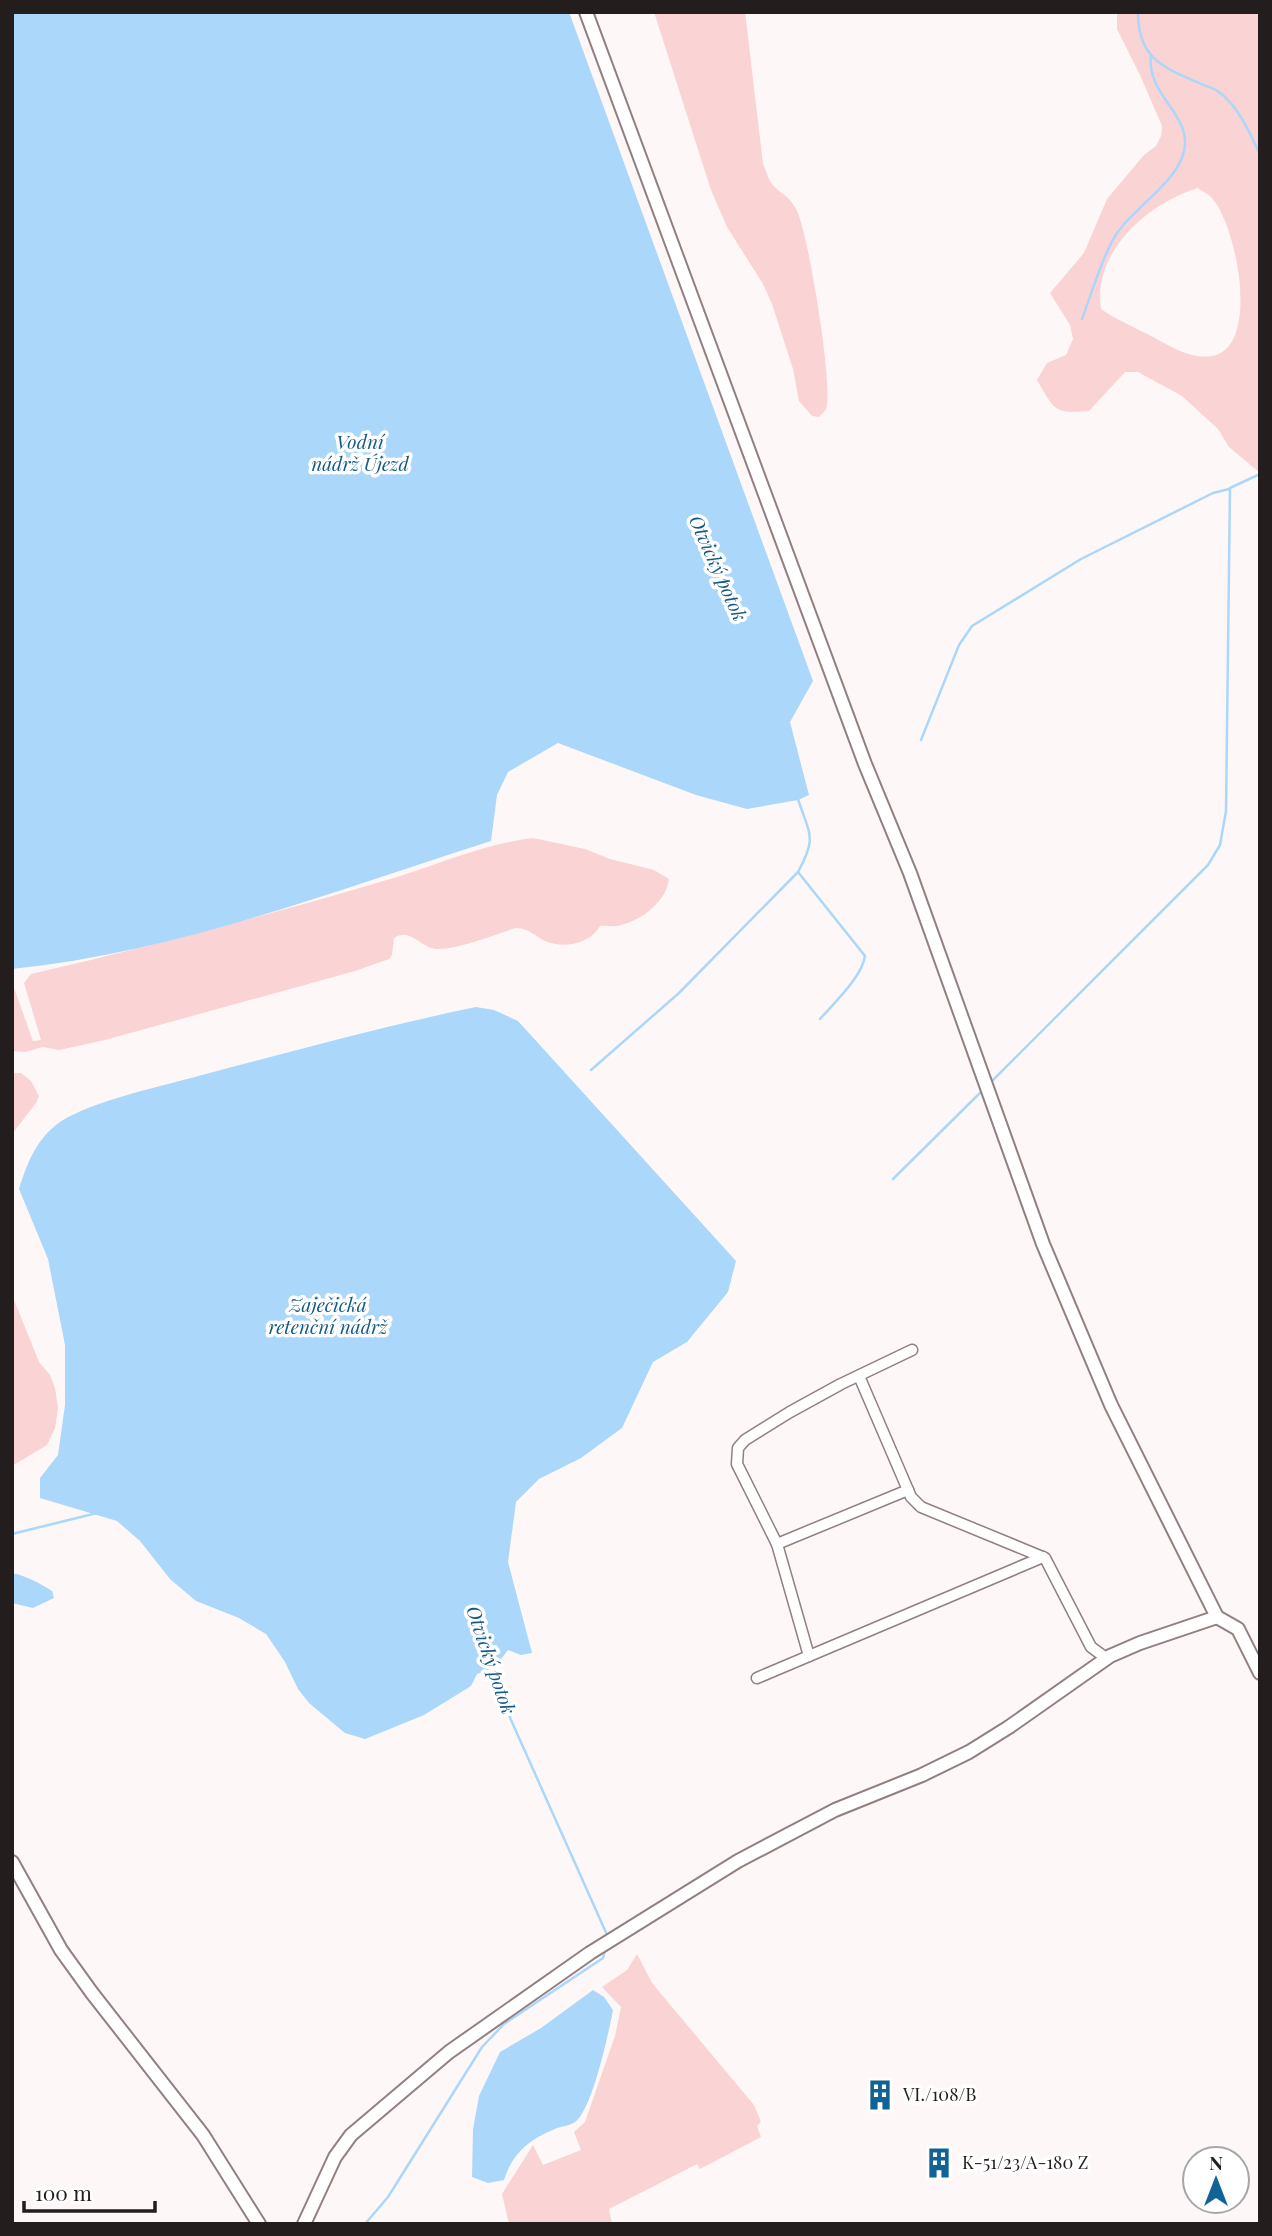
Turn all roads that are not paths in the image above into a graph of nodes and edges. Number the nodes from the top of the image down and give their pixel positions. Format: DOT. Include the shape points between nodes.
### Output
graph roads {
  1 [pos="586,12"];
  2 [pos="912,1350"];
  3 [pos="859,1376"];
  4 [pos="908,1490"];
  5 [pos="777,1544"];
  6 [pos="1042,1557"];
  7 [pos="1217,1617"];
  8 [pos="809,1656"];
  9 [pos="1106,1658"];
  10 [pos="1259,1671"];
  11 [pos="757,1678"];
  12 [pos="12,1862"];
  13 [pos="260,2224"];
  14 [pos="304,2224"];
  1 -- 7 [label="street" via="1043,1244 1111,1405"];
  2 -- 3 [label="street"];
  3 -- 4 [label="street"];
  3 -- 5 [label="street" via="790,1412 738,1448 737,1464"];
  4 -- 5 [label="street"];
  4 -- 6 [label="street" via="921,1507"];
  5 -- 8 [label="street"];
  6 -- 8 [label="street"];
  6 -- 9 [label="street" via="1091,1647"];
  7 -- 9 [label="street"];
  7 -- 10 [label="street" via="1238,1629"];
  8 -- 11 [label="street"];
  9 -- 14 [label="street" via="969,1752 823,1816 738,1861 602,1945 449,2052 351,2135 335,2157"];
  12 -- 13 [label="street" via="66,1957 203,2136"];
}
